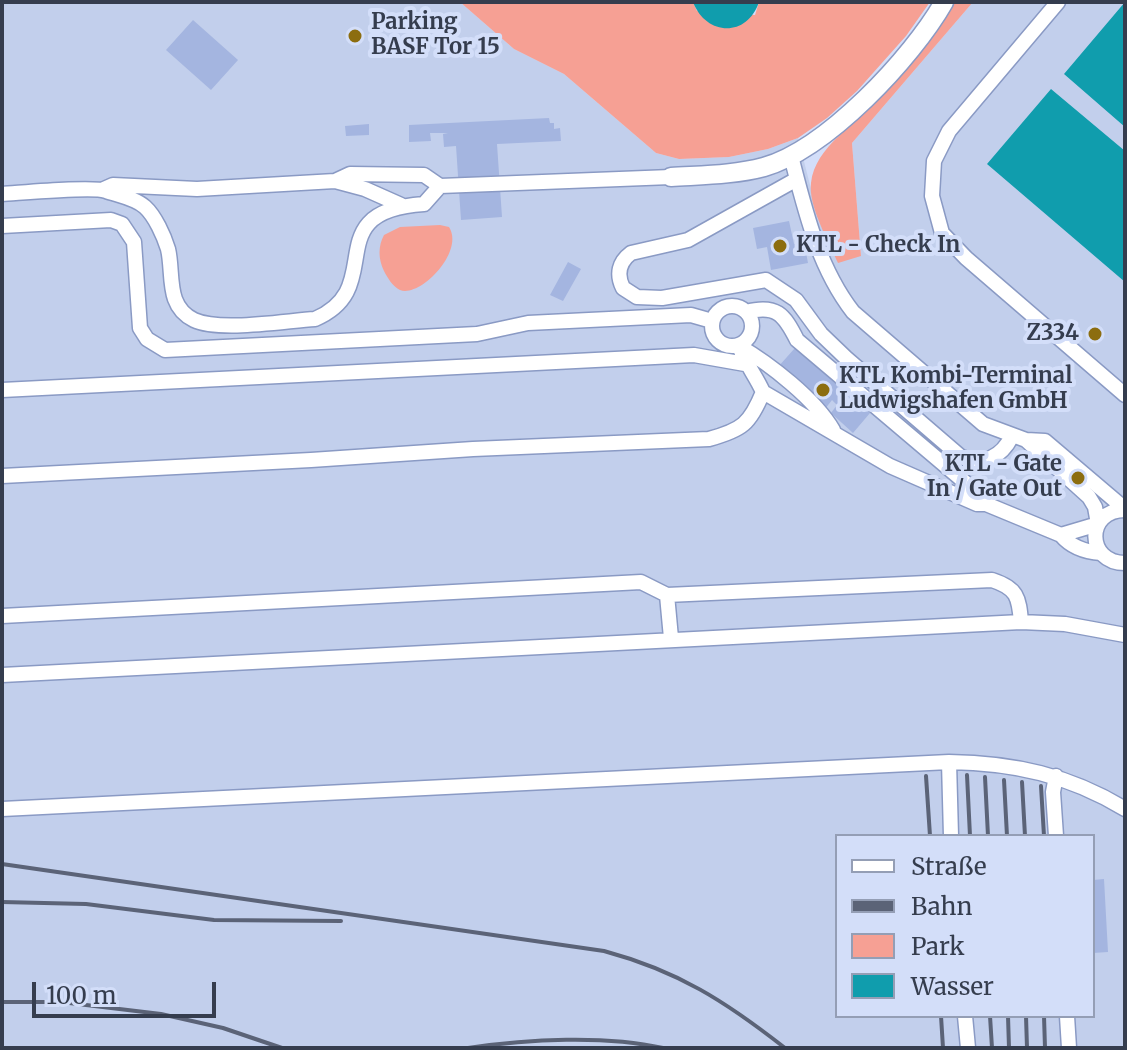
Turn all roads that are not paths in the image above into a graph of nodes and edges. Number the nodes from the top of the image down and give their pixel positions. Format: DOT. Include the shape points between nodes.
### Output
graph roads {
  1 [pos="944,2"];
  2 [pos="1058,2"];
  3 [pos="791,156"];
  4 [pos="671,177"];
  5 [pos="797,179"];
  6 [pos="335,181"];
  7 [pos="440,186"];
  8 [pos="104,189"];
  9 [pos="2,194"];
  10 [pos="401,205"];
  11 [pos="2,226"];
  12 [pos="746,312"];
  13 [pos="712,321"];
  14 [pos="715,337"];
  15 [pos="739,346"];
  16 [pos="694,355"];
  17 [pos="745,364"];
  18 [pos="2,390"];
  19 [pos="763,392"];
  20 [pos="1125,395"];
  21 [pos="834,432"];
  22 [pos="1019,438"];
  23 [pos="2,476"];
  24 [pos="986,504"];
  25 [pos="1125,510"];
  26 [pos="1098,524"];
  27 [pos="1061,535"];
  28 [pos="1101,553"];
  29 [pos="1125,563"];
  30 [pos="667,595"];
  31 [pos="2,616"];
  32 [pos="1021,622"];
  33 [pos="1125,635"];
  34 [pos="671,638"];
  35 [pos="2,675"];
  36 [pos="949,762"];
  37 [pos="1056,776"];
  38 [pos="2,809"];
  39 [pos="1125,809"];
  40 [pos="951,834"];
  41 [pos="1056,834"];
  42 [pos="965,1018"];
  43 [pos="1067,1018"];
  44 [pos="968,1048"];
  45 [pos="1069,1048"];
  1 -- 3 [label="street" via="856,109"];
  2 -- 20 [label="street" via="949,131 934,161 932,196 942,233 966,258"];
  3 -- 4 [label="street" via="748,170"];
  3 -- 5 [label="street"];
  4 -- 7 [label="street"];
  5 -- 22 [label="street" via="822,257 853,312 983,424"];
  5 -- 22 [label="street" via="688,240 631,253 620,265 619,280 628,293 647,298 766,280 796,300 846,358 961,457 974,462 994,458"];
  6 -- 7 [label="street" via="350,174 424,175"];
  6 -- 8 [label="street"];
  6 -- 10 [label="street"];
  7 -- 10 [label="street" via="424,204"];
  8 -- 9 [label="street"];
  8 -- 10 [label="street" via="144,206 168,249 170,284 185,315 215,326 315,319 330,313 350,286 358,239 371,219"];
  11 -- 13 [label="street" via="111,220 122,224 134,242 140,328 165,350 477,334 528,323 691,315"];
  12 -- 13 [label="street" via="727,307"];
  12 -- 15 [label="street" via="751,334"];
  12 -- 24 [label="street" via="762,308 783,316 797,340"];
  13 -- 14 [label="street"];
  14 -- 15 [label="street" via="723,345"];
  14 -- 16 [label="street"];
  15 -- 17 [label="street"];
  15 -- 21 [label="street" via="824,415"];
  16 -- 17 [label="street"];
  16 -- 18 [label="street"];
  17 -- 19 [label="street"];
  19 -- 21 [label="street"];
  19 -- 23 [label="street" via="746,424 709,439"];
  21 -- 24 [label="street" via="890,466"];
  22 -- 25 [label="street" via="1045,441"];
  22 -- 26 [label="street" via="1089,497"];
  24 -- 27 [label="street"];
  25 -- 26 [label="street" via="1110,513"];
  26 -- 27 [label="street"];
  26 -- 28 [label="street" via="1095,539"];
  27 -- 28 [label="street" via="1090,553"];
  28 -- 29 [label="street"];
  30 -- 31 [label="street" via="641,582"];
  30 -- 32 [label="street" via="992,580 1008,585 1019,599"];
  30 -- 34 [label="street"];
  32 -- 33 [label="street"];
  32 -- 34 [label="street"];
  34 -- 35 [label="street"];
  36 -- 37 [label="street" via="992,763"];
  36 -- 38 [label="street"];
  36 -- 40 [label="street"];
  37 -- 39 [label="street"];
  37 -- 41 [label="street"];
  42 -- 44 [label="street"];
  43 -- 45 [label="street"];
}
